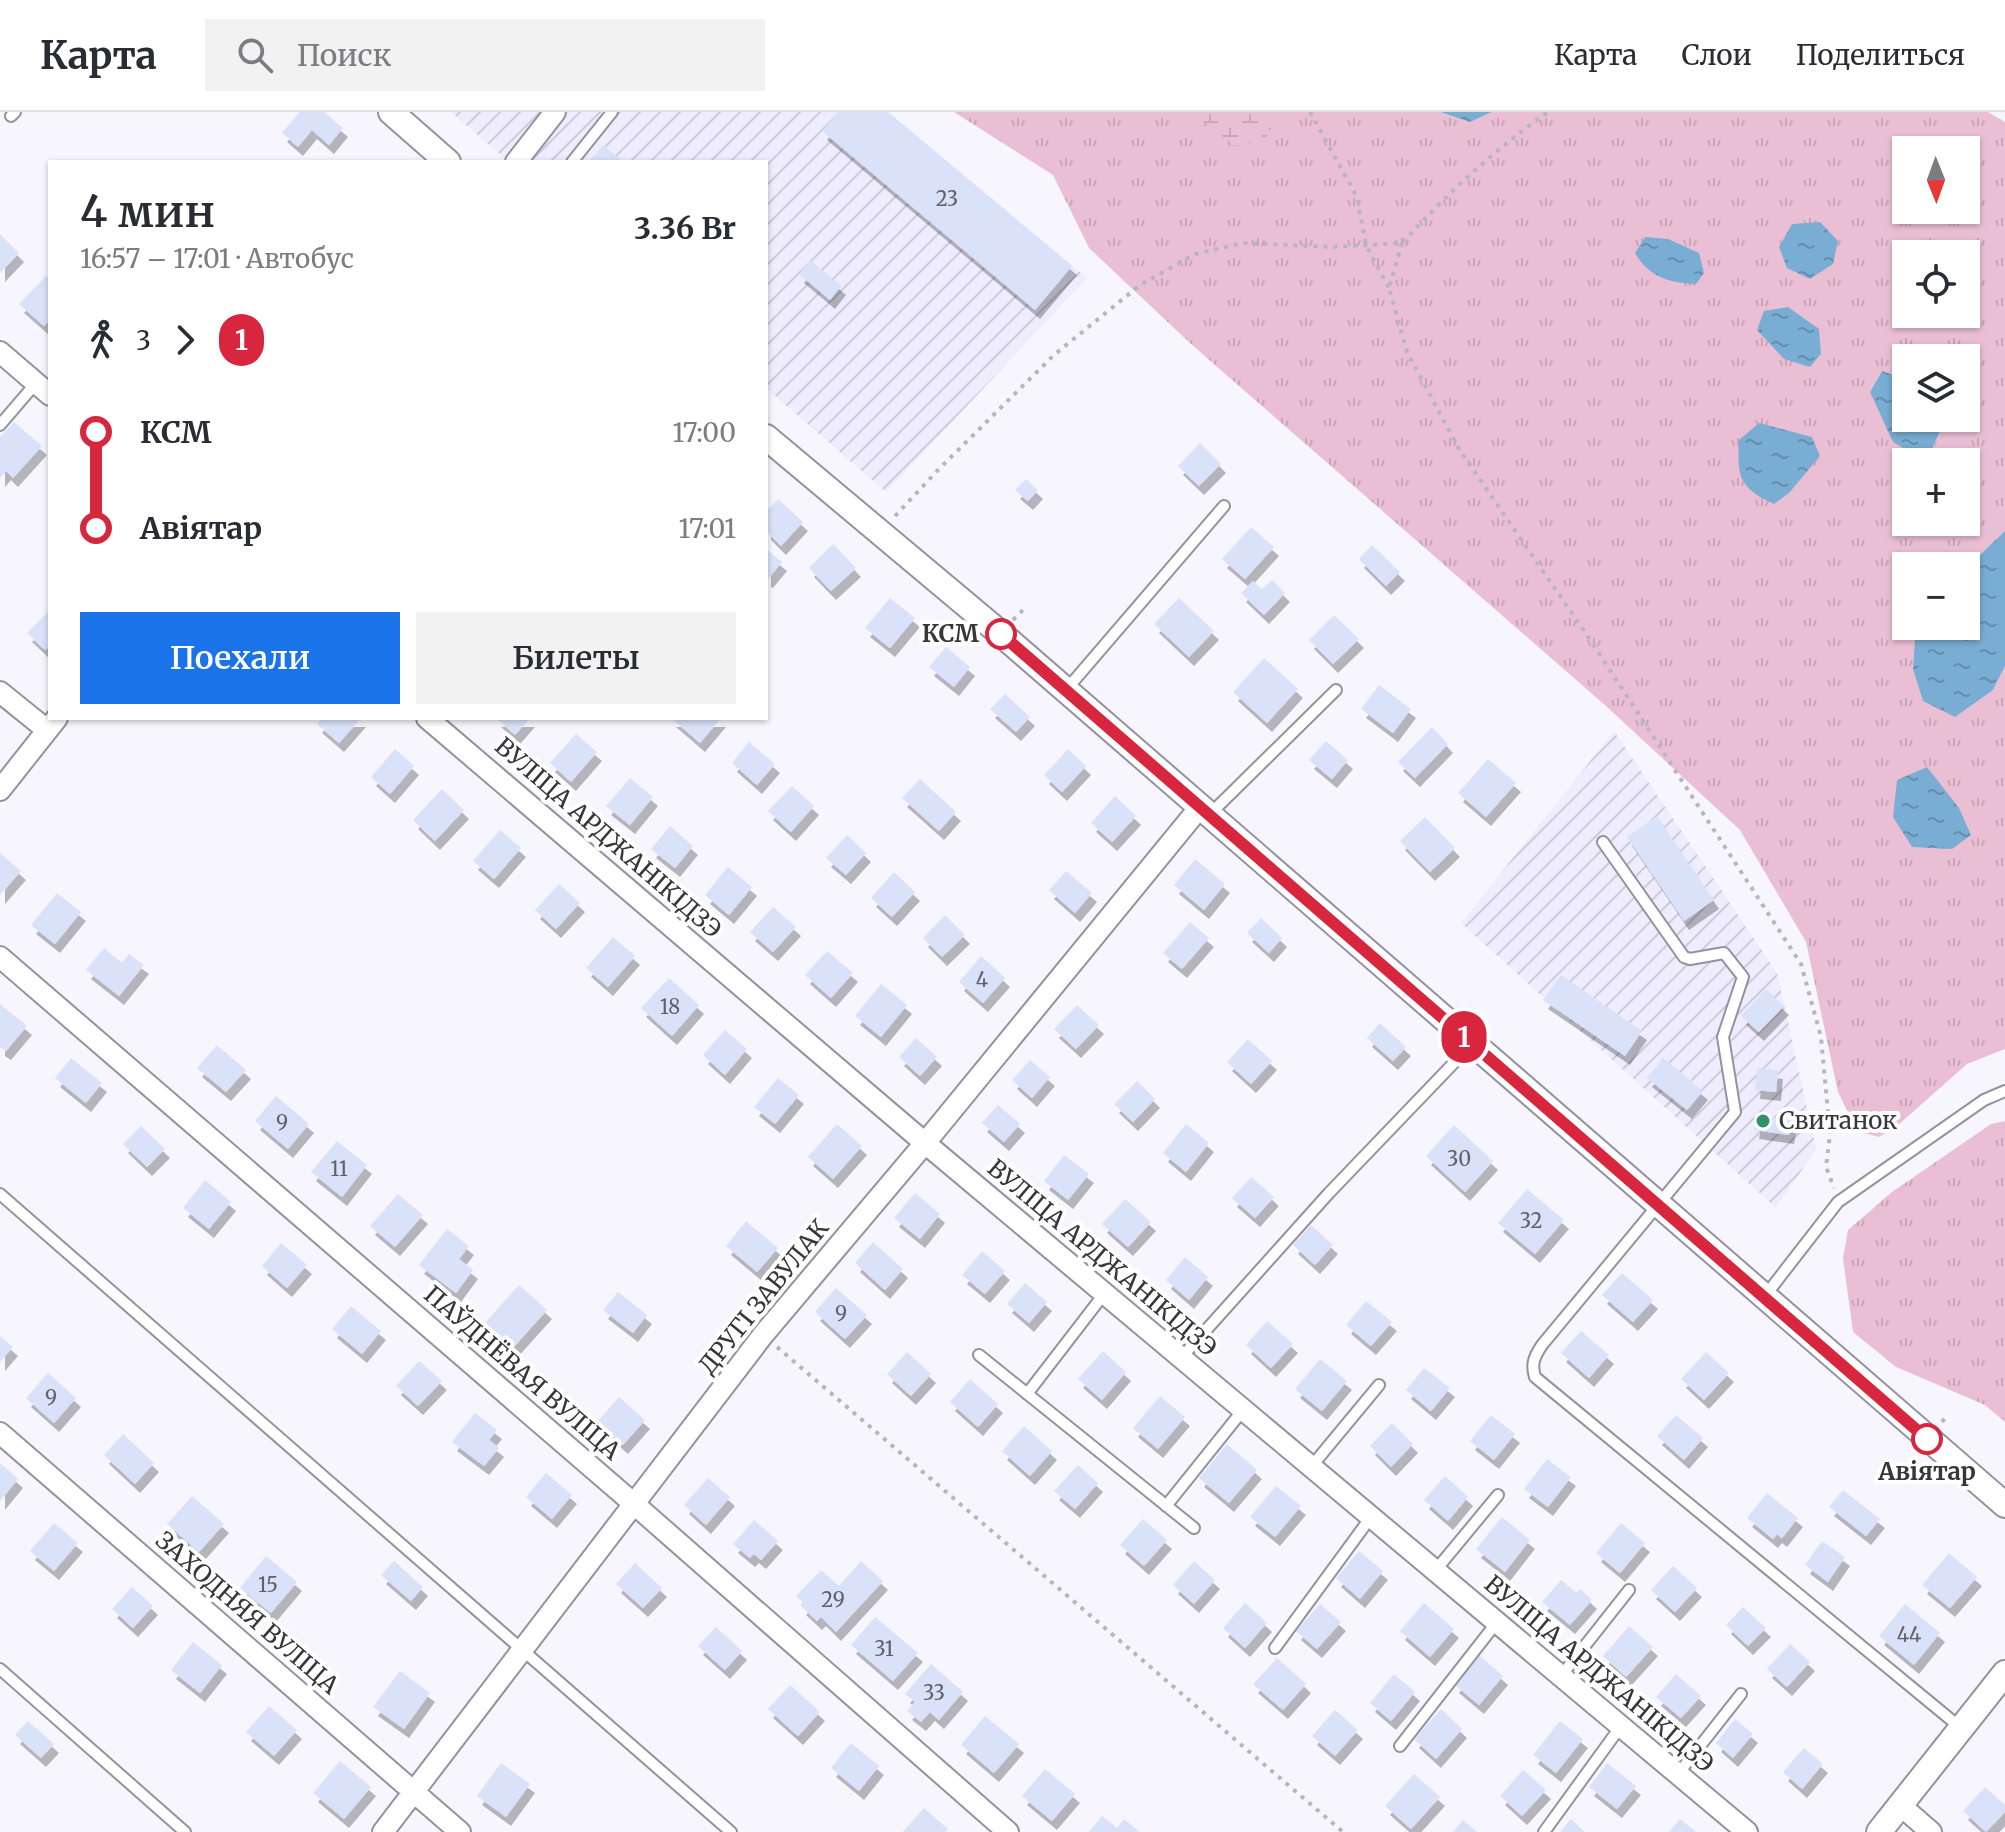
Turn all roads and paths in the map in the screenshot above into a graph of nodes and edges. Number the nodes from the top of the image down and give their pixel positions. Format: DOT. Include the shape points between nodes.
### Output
graph roads {
  1 [pos="391,112"];
  2 [pos="555,112"];
  3 [pos="612,112"];
  4 [pos="1310,112"];
  5 [pos="1548,112"];
  6 [pos="446,160"];
  7 [pos="518,160"];
  8 [pos="574,160"];
  9 [pos="1402,243"];
  10 [pos="1366,245"];
  11 [pos="1389,288"];
  12 [pos="0,352"];
  13 [pos="43,389"];
  14 [pos="0,425"];
  15 [pos="768,439"];
  16 [pos="1224,506"];
  17 [pos="880,533"];
  18 [pos="1065,690"];
  19 [pos="1336,690"];
  20 [pos="0,692"];
  21 [pos="429,720"];
  22 [pos="52,724"];
  23 [pos="0,790"];
  24 [pos="1204,811"];
  25 [pos="1603,842"];
  26 [pos="0,957"];
  27 [pos="1472,1044"];
  28 [pos="2005,1091"];
  29 [pos="925,1143"];
  30 [pos="0,1194"];
  31 [pos="1838,1202"];
  32 [pos="1657,1204"];
  33 [pos="1104,1294"];
  34 [pos="1765,1296"];
  35 [pos="763,1335"];
  36 [pos="979,1355"];
  37 [pos="1181,1358"];
  38 [pos="1379,1385"];
  39 [pos="1027,1394"];
  40 [pos="1243,1410"];
  41 [pos="0,1433"];
  42 [pos="1311,1467"];
  43 [pos="1498,1495"];
  44 [pos="633,1503"];
  45 [pos="2005,1505"];
  46 [pos="1166,1506"];
  47 [pos="1371,1517"];
  48 [pos="1194,1528"];
  49 [pos="1435,1571"];
  50 [pos="1629,1590"];
  51 [pos="1497,1622"];
  52 [pos="1275,1648"];
  53 [pos="521,1650"];
  54 [pos="0,1669"];
  55 [pos="2005,1673"];
  56 [pos="1561,1676"];
  57 [pos="1741,1694"];
  58 [pos="1621,1726"];
  59 [pos="1961,1728"];
  60 [pos="1400,1746"];
  61 [pos="1678,1774"];
  62 [pos="413,1792"];
  63 [pos="1900,1805"];
  64 [pos="185,1832"];
  65 [pos="383,1832"];
  66 [pos="460,1832"];
  67 [pos="731,1832"];
  68 [pos="1008,1832"];
  69 [pos="1343,1832"];
  70 [pos="1544,1832"];
  71 [pos="1747,1832"];
  72 [pos="1879,1832"];
  73 [pos="1931,1832"];
  1 -- 6 [label="street"];
  2 -- 7 [label="street"];
  3 -- 8 [label="lane"];
  4 -- 10 [label="path" via="1357,197"];
  5 -- 9 [label="path" via="1434,208"];
  9 -- 10 [label="path"];
  9 -- 11 [label="path"];
  10 -- 11 [label="path"];
  10 -- 17 [label="path" via="1244,243 1195,254 1140,285 1054,355"];
  11 -- 31 [label="path" via="1407,352 1459,449 1801,964 1821,1037 1830,1134 1826,1167"];
  12 -- 13 [label="street"];
  13 -- 14 [label="lane"];
  15 -- 17 [label="street"];
  16 -- 18 [label="lane"];
  17 -- 18 [label="street"];
  18 -- 24 [label="street"];
  19 -- 24 [label="lane"];
  20 -- 22 [label="street"];
  21 -- 29 [label="street, ВУЛІЦА АРДЖАНІКІДЗЭ"];
  22 -- 23 [label="street"];
  24 -- 27 [label="street"];
  24 -- 29 [label="street, ДРУГІ ЗАВУЛАК"];
  25 -- 32 [label="lane" via="1684,957 1724,953 1743,977 1723,1037 1735,1112"];
  26 -- 44 [label="street, ПАЎДНЁВАЯ ВУЛІЦА"];
  27 -- 32 [label="street"];
  27 -- 37 [label="lane"];
  28 -- 31 [label="lane" via="1984,1100"];
  29 -- 33 [label="street, ВУЛІЦА АРДЖАНІКІДЗЭ"];
  29 -- 35 [label="street, ДРУГІ ЗАВУЛАК"];
  30 -- 53 [label="lane"];
  31 -- 34 [label="lane"];
  32 -- 34 [label="street"];
  32 -- 59 [label="lane" via="1542,1345 1534,1357 1535,1377"];
  33 -- 37 [label="street, ВУЛІЦА АРДЖАНІКІДЗЭ"];
  33 -- 39 [label="lane"];
  34 -- 45 [label="street"];
  35 -- 44 [label="street, ДРУГІ ЗАВУЛАК"];
  35 -- 69 [label="path"];
  36 -- 39 [label="lane"];
  37 -- 40 [label="street, ВУЛІЦА АРДЖАНІКІДЗЭ"];
  38 -- 42 [label="lane"];
  39 -- 46 [label="lane"];
  40 -- 42 [label="street, ВУЛІЦА АРДЖАНІКІДЗЭ"];
  40 -- 46 [label="lane"];
  41 -- 62 [label="street, ЗАХОДНЯЯ ВУЛІЦА"];
  42 -- 47 [label="street, ВУЛІЦА АРДЖАНІКІДЗЭ"];
  43 -- 49 [label="lane"];
  44 -- 53 [label="street, ДРУГІ ЗАВУЛАК"];
  44 -- 68 [label="street, ПАЎДНЁВАЯ ВУЛІЦА"];
  46 -- 48 [label="lane"];
  47 -- 49 [label="street, ВУЛІЦА АРДЖАНІКІДЗЭ"];
  47 -- 52 [label="lane"];
  49 -- 51 [label="street, ВУЛІЦА АРДЖАНІКІДЗЭ"];
  50 -- 56 [label="lane"];
  51 -- 56 [label="street, ВУЛІЦА АРДЖАНІКІДЗЭ"];
  51 -- 60 [label="lane"];
  53 -- 62 [label="street, ДРУГІ ЗАВУЛАК"];
  53 -- 67 [label="lane"];
  54 -- 64 [label="lane"];
  55 -- 59 [label="street"];
  56 -- 58 [label="street, ВУЛІЦА АРДЖАНІКІДЗЭ"];
  57 -- 61 [label="lane"];
  58 -- 61 [label="street, ВУЛІЦА АРДЖАНІКІДЗЭ"];
  58 -- 70 [label="lane"];
  59 -- 63 [label="street"];
  61 -- 71 [label="street, ВУЛІЦА АРДЖАНІКІДЗЭ"];
  62 -- 65 [label="street, ДРУГІ ЗАВУЛАК"];
  62 -- 66 [label="street, ЗАХОДНЯЯ ВУЛІЦА"];
  63 -- 72 [label="street"];
  63 -- 73 [label="street"];
}
